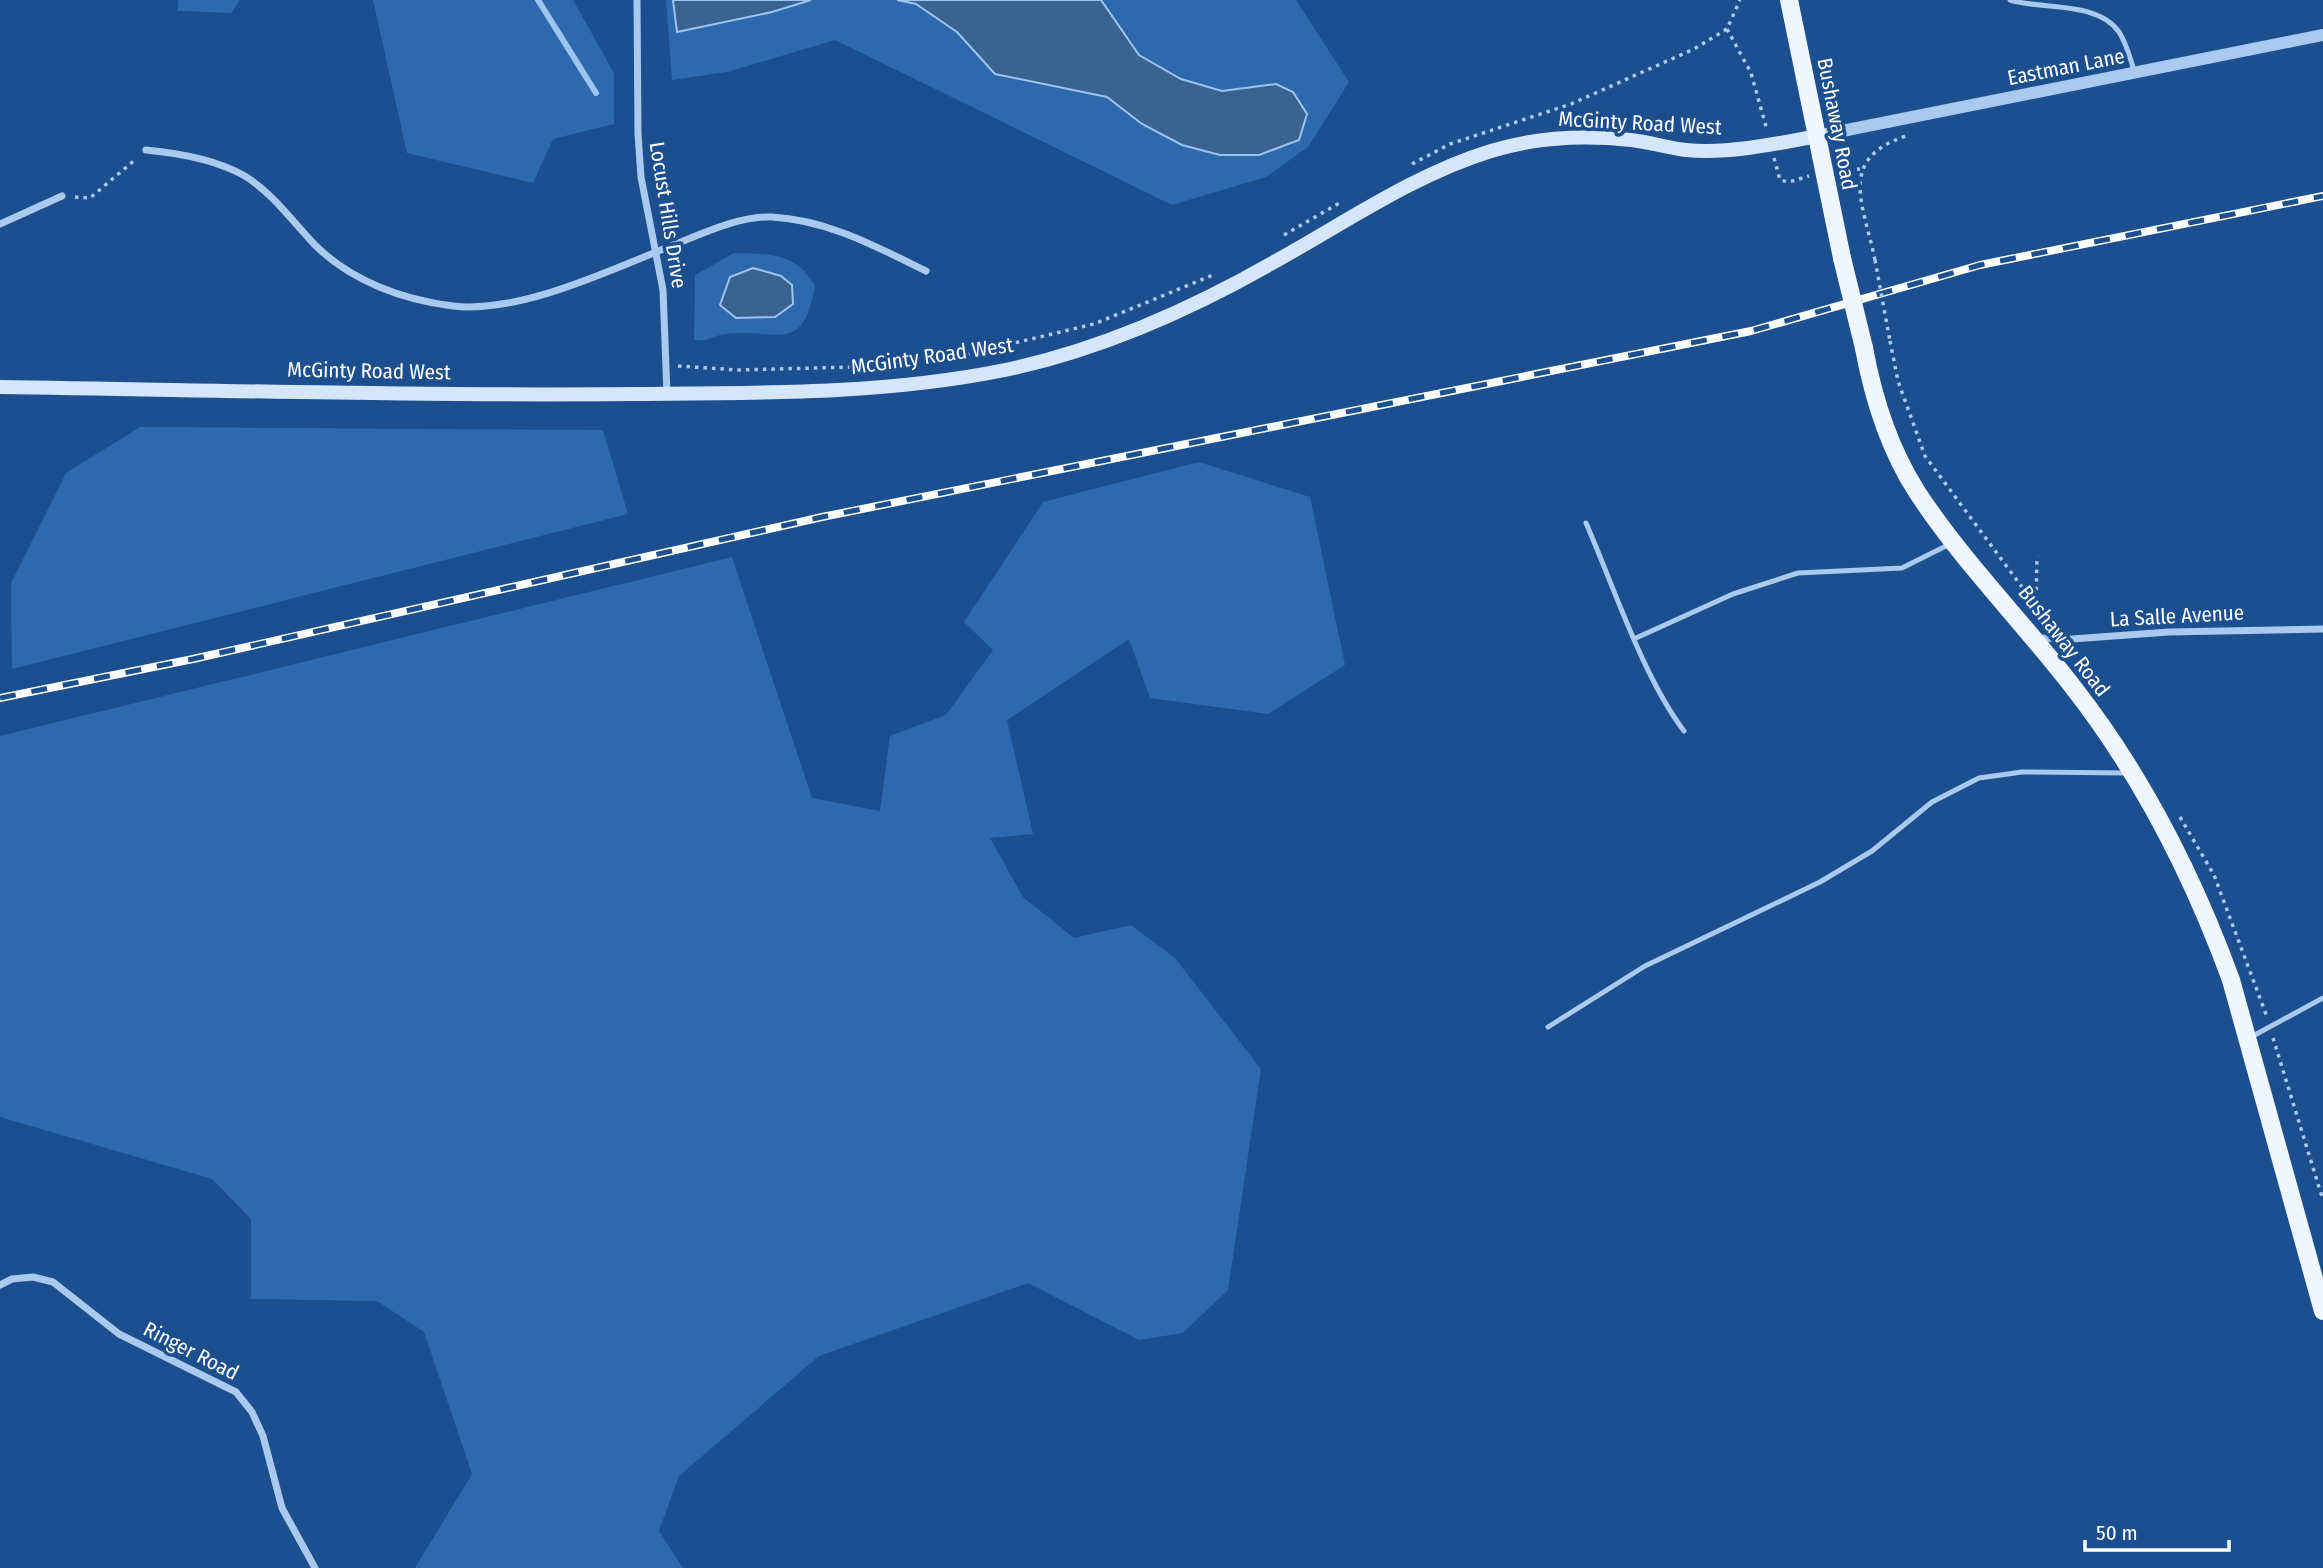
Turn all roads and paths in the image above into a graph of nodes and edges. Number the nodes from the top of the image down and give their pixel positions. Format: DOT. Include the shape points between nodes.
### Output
graph roads {
  1 [pos="637,0"];
  2 [pos="1740,0"];
  3 [pos="1789,0"];
  4 [pos="2010,0"];
  5 [pos="1727,29"];
  6 [pos="2323,35"];
  7 [pos="2135,73"];
  8 [pos="1760,110"];
  9 [pos="1817,136"];
  10 [pos="146,150"];
  11 [pos="1409,165"];
  12 [pos="1860,169"];
  13 [pos="62,195"];
  14 [pos="1354,195"];
  15 [pos="0,224"];
  16 [pos="1276,240"];
  17 [pos="653,253"];
  18 [pos="926,271"];
  19 [pos="1220,271"];
  20 [pos="666,367"];
  21 [pos="0,387"];
  22 [pos="667,394"];
  23 [pos="1586,523"];
  24 [pos="1955,542"];
  25 [pos="2037,555"];
  26 [pos="2323,629"];
  27 [pos="1636,638"];
  28 [pos="2033,638"];
  29 [pos="1684,731"];
  30 [pos="2132,773"];
  31 [pos="2323,999"];
  32 [pos="1548,1027"];
  33 [pos="2249,1039"];
  34 [pos="0,1284"];
  35 [pos="2323,1311"];
  36 [pos="315,1568"];
  1 -- 17 [label="street, Locust Hills Drive" via="638,145"];
  2 -- 5 [label="path"];
  3 -- 9 [label="main road, Bushaway Road"];
  4 -- 7 [label="lane" via="2108,20 2123,40"];
  5 -- 8 [label="path" via="1751,73"];
  5 -- 11 [label="path" via="1619,84 1450,144"];
  6 -- 7 [label="street, Eastman Lane"];
  7 -- 9 [label="street, Eastman Lane"];
  9 -- 22 [label="main road, McGinty Road West" via="1772,145 1698,150 1627,140 1524,142 1464,160 1388,196 1187,310 1090,346 1006,369 946,379 836,391"];
  9 -- 24 [label="main road, Bushaway Road, bridge" via="1870,379 1907,474"];
  10 -- 13 [label="path" via="90,198"];
  10 -- 17 [label="street" via="185,154 243,176 350,273 393,293 443,304 521,301"];
  12 -- 25 [label="path, bridge" via="1901,391 1925,456 2036,606"];
  13 -- 15 [label="street"];
  14 -- 16 [label="path"];
  17 -- 18 [label="street" via="715,228 770,217 824,225"];
  17 -- 20 [label="street, Locust Hills Drive" via="663,290"];
  19 -- 20 [label="path" via="1094,324 968,354 855,367"];
  20 -- 22 [label="street, Locust Hills Drive"];
  21 -- 22 [label="main road, McGinty Road West"];
  23 -- 27 [label="lane"];
  24 -- 27 [label="lane" via="1902,568 1798,573 1733,593"];
  24 -- 28 [label="main road, Bushaway Road"];
  26 -- 28 [label="street, La Salle Avenue"];
  27 -- 29 [label="lane" via="1669,711"];
  28 -- 30 [label="main road, Bushaway Road"];
  30 -- 32 [label="lane" via="2022,772 1979,778 1932,802 1872,851 1820,882 1645,966"];
  30 -- 33 [label="main road, Bushaway Road" via="2212,926"];
  31 -- 33 [label="lane"];
  33 -- 35 [label="main road, Bushaway Road"];
  34 -- 36 [label="street, Ringer Road" via="33,1277 53,1282 119,1334 236,1392 253,1412 282,1508"];
}
